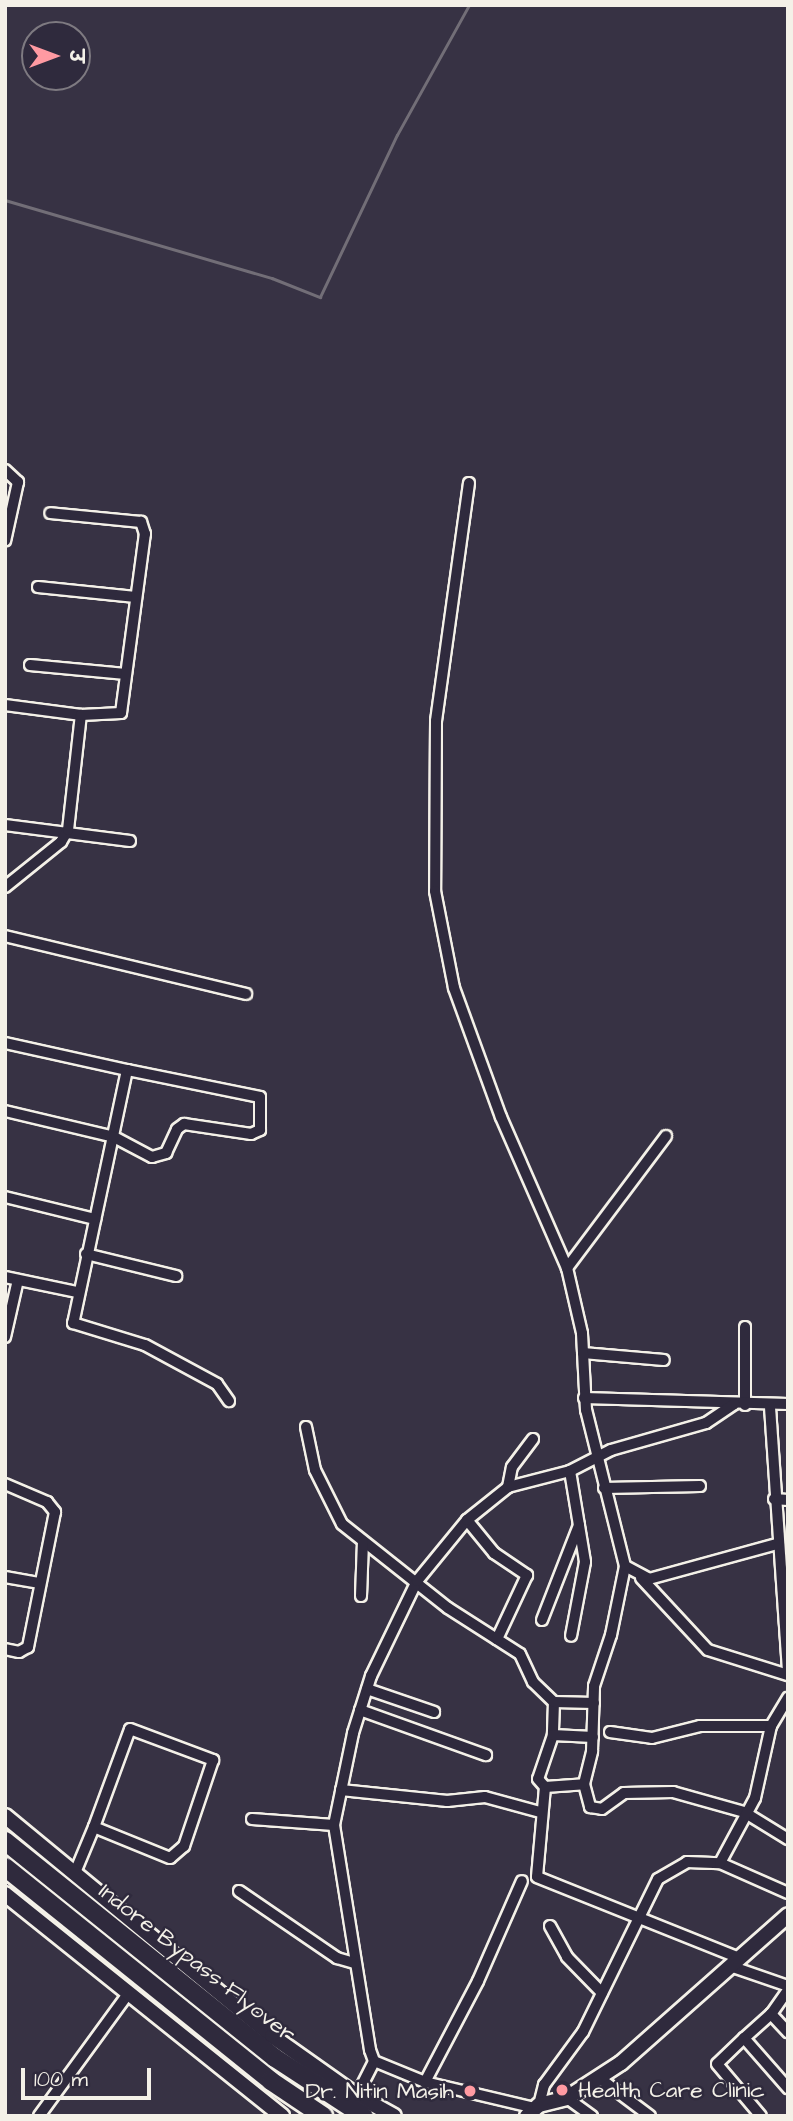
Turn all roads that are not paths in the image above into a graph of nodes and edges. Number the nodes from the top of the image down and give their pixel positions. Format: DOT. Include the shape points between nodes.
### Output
graph roads {
  1 [pos="5,470"];
  2 [pos="468,483"];
  3 [pos="50,513"];
  4 [pos="5,541"];
  5 [pos="38,587"];
  6 [pos="135,597"];
  7 [pos="30,665"];
  8 [pos="126,674"];
  9 [pos="5,705"];
  10 [pos="81,715"];
  11 [pos="5,825"];
  12 [pos="68,830"];
  13 [pos="130,841"];
  14 [pos="5,887"];
  15 [pos="5,936"];
  16 [pos="246,994"];
  17 [pos="5,1043"];
  18 [pos="127,1070"];
  19 [pos="5,1111"];
  20 [pos="666,1136"];
  21 [pos="114,1137"];
  22 [pos="5,1197"];
  23 [pos="94,1219"];
  24 [pos="86,1254"];
  25 [pos="566,1268"];
  26 [pos="176,1276"];
  27 [pos="5,1277"];
  28 [pos="18,1280"];
  29 [pos="77,1293"];
  30 [pos="745,1327"];
  31 [pos="5,1337"];
  32 [pos="583,1353"];
  33 [pos="664,1360"];
  34 [pos="584,1398"];
  35 [pos="229,1401"];
  36 [pos="734,1404"];
  37 [pos="788,1404"];
  38 [pos="745,1405"];
  39 [pos="770,1407"];
  40 [pos="306,1427"];
  41 [pos="533,1439"];
  42 [pos="596,1457"];
  43 [pos="570,1471"];
  44 [pos="5,1484"];
  45 [pos="700,1486"];
  46 [pos="508,1488"];
  47 [pos="604,1488"];
  48 [pos="774,1499"];
  49 [pos="788,1500"];
  50 [pos="467,1520"];
  51 [pos="579,1524"];
  52 [pos="363,1542"];
  53 [pos="778,1544"];
  54 [pos="625,1566"];
  55 [pos="5,1577"];
  56 [pos="641,1578"];
  57 [pos="417,1581"];
  58 [pos="38,1583"];
  59 [pos="361,1596"];
  60 [pos="542,1620"];
  61 [pos="786,1626"];
  62 [pos="571,1636"];
  63 [pos="497,1639"];
  64 [pos="5,1649"];
  65 [pos="788,1674"];
  66 [pos="367,1689"];
  67 [pos="788,1698"];
  68 [pos="554,1702"];
  69 [pos="594,1703"];
  70 [pos="360,1710"];
  71 [pos="434,1712"];
  72 [pos="771,1726"];
  73 [pos="610,1732"];
  74 [pos="553,1735"];
  75 [pos="593,1737"];
  76 [pos="486,1755"];
  77 [pos="583,1784"];
  78 [pos="545,1787"];
  79 [pos="341,1790"];
  80 [pos="540,1812"];
  81 [pos="744,1812"];
  82 [pos="5,1816"];
  83 [pos="252,1819"];
  84 [pos="334,1825"];
  85 [pos="93,1827"];
  86 [pos="788,1839"];
  87 [pos="5,1840"];
  88 [pos="720,1863"];
  89 [pos="12,1872"];
  90 [pos="74,1875"];
  91 [pos="522,1881"];
  92 [pos="239,1891"];
  93 [pos="788,1893"];
  94 [pos="16,1903"];
  95 [pos="788,1915"];
  96 [pos="638,1917"];
  97 [pos="550,1926"];
  98 [pos="735,1962"];
  99 [pos="355,1963"];
  100 [pos="788,1988"];
  101 [pos="603,1993"];
  102 [pos="128,1994"];
  103 [pos="771,2014"];
  104 [pos="788,2032"];
  105 [pos="744,2038"];
  106 [pos="374,2061"];
  107 [pos="598,2077"];
  108 [pos="425,2082"];
  109 [pos="788,2088"];
  110 [pos="357,2095"];
  111 [pos="567,2098"];
  112 [pos="533,2110"];
  113 [pos="39,2116"];
  114 [pos="282,2116"];
  115 [pos="323,2116"];
  116 [pos="364,2116"];
  117 [pos="394,2116"];
  118 [pos="592,2116"];
  119 [pos="650,2116"];
  120 [pos="761,2116"];
  1 -- 4 [label="street" via="18,482"];
  2 -- 25 [label="street" via="436,721 435,891 454,988"];
  3 -- 6 [label="street" via="141,522 145,534"];
  5 -- 6 [label="street"];
  6 -- 8 [label="street"];
  7 -- 8 [label="street"];
  8 -- 10 [label="street" via="121,713"];
  9 -- 10 [label="street"];
  10 -- 12 [label="street"];
  11 -- 12 [label="street"];
  12 -- 13 [label="street"];
  12 -- 14 [label="street" via="61,842"];
  15 -- 16 [label="street"];
  17 -- 18 [label="street"];
  18 -- 21 [label="street"];
  18 -- 21 [label="street" via="260,1097 261,1130 251,1134 184,1124 166,1153 152,1157"];
  19 -- 21 [label="street"];
  20 -- 25 [label="street"];
  21 -- 23 [label="street"];
  22 -- 23 [label="street"];
  23 -- 24 [label="street"];
  24 -- 26 [label="street"];
  24 -- 29 [label="street"];
  25 -- 32 [label="street"];
  27 -- 28 [label="street"];
  28 -- 29 [label="street"];
  28 -- 31 [label="street"];
  29 -- 35 [label="street" via="73,1317 78,1327 145,1345 217,1384"];
  30 -- 38 [label="street"];
  32 -- 33 [label="street"];
  32 -- 34 [label="street"];
  34 -- 36 [label="street"];
  34 -- 42 [label="street"];
  36 -- 38 [label="street"];
  36 -- 42 [label="street" via="706,1423"];
  37 -- 39 [label="street"];
  38 -- 39 [label="street"];
  39 -- 48 [label="street"];
  40 -- 52 [label="street" via="315,1470 329,1505"];
  41 -- 46 [label="street" via="512,1467"];
  42 -- 43 [label="street"];
  42 -- 47 [label="street"];
  43 -- 46 [label="street"];
  43 -- 51 [label="street"];
  44 -- 58 [label="street" via="53,1506"];
  45 -- 47 [label="street"];
  46 -- 50 [label="street"];
  47 -- 54 [label="street"];
  48 -- 49 [label="street"];
  48 -- 53 [label="street"];
  50 -- 57 [label="street"];
  50 -- 63 [label="street" via="494,1553 527,1575"];
  51 -- 60 [label="street"];
  51 -- 62 [label="street" via="584,1572"];
  52 -- 57 [label="street"];
  52 -- 59 [label="street"];
  53 -- 56 [label="street"];
  53 -- 61 [label="street"];
  54 -- 56 [label="street"];
  54 -- 69 [label="street"];
  55 -- 58 [label="street"];
  56 -- 65 [label="street" via="708,1650"];
  57 -- 63 [label="street"];
  57 -- 66 [label="street"];
  58 -- 64 [label="street" via="28,1647 19,1652"];
  61 -- 65 [label="street"];
  63 -- 68 [label="street" via="520,1654 533,1682"];
  66 -- 70 [label="street"];
  66 -- 71 [label="street"];
  67 -- 72 [label="street"];
  68 -- 69 [label="street"];
  68 -- 74 [label="street"];
  69 -- 75 [label="street"];
  70 -- 76 [label="street"];
  70 -- 79 [label="street"];
  72 -- 73 [label="street" via="701,1726 652,1738"];
  72 -- 81 [label="street" via="755,1798"];
  74 -- 75 [label="street"];
  74 -- 78 [label="street" via="538,1779"];
  75 -- 77 [label="street"];
  77 -- 78 [label="street"];
  77 -- 81 [label="street" via="588,1805 600,1809 624,1793 668,1791"];
  78 -- 80 [label="street"];
  79 -- 80 [label="street" via="447,1801 485,1797"];
  79 -- 84 [label="street"];
  80 -- 96 [label="street" via="537,1877"];
  81 -- 86 [label="street"];
  81 -- 88 [label="street"];
  82 -- 90 [label="street"];
  83 -- 84 [label="street"];
  84 -- 99 [label="street"];
  85 -- 85 [label="street" via="165,1858 175,1856 184,1846 213,1760 130,1729"];
  85 -- 90 [label="street"];
  87 -- 116 [label="highway, Indore Bypass Flyover" via="275,2058"];
  88 -- 93 [label="street"];
  88 -- 96 [label="street" via="676,1866 658,1879"];
  89 -- 115 [label="highway, Indore Bypass Flyover" via="271,2081"];
  90 -- 110 [label="street" via="226,1994 272,2036"];
  91 -- 108 [label="street" via="478,1981"];
  92 -- 99 [label="street" via="337,1958"];
  94 -- 102 [label="street"];
  95 -- 98 [label="street"];
  96 -- 98 [label="street"];
  96 -- 101 [label="street"];
  97 -- 101 [label="street" via="567,1957"];
  98 -- 100 [label="street"];
  98 -- 107 [label="street"];
  99 -- 106 [label="street"];
  100 -- 103 [label="street"];
  101 -- 112 [label="street"];
  102 -- 113 [label="street"];
  102 -- 114 [label="street"];
  103 -- 104 [label="street"];
  103 -- 105 [label="street"];
  105 -- 109 [label="street"];
  105 -- 120 [label="street" via="719,2061 718,2068"];
  106 -- 108 [label="street"];
  106 -- 110 [label="street"];
  107 -- 111 [label="street"];
  107 -- 119 [label="street"];
  108 -- 112 [label="street"];
  110 -- 117 [label="street"];
  111 -- 112 [label="street"];
  111 -- 118 [label="street"];
}
